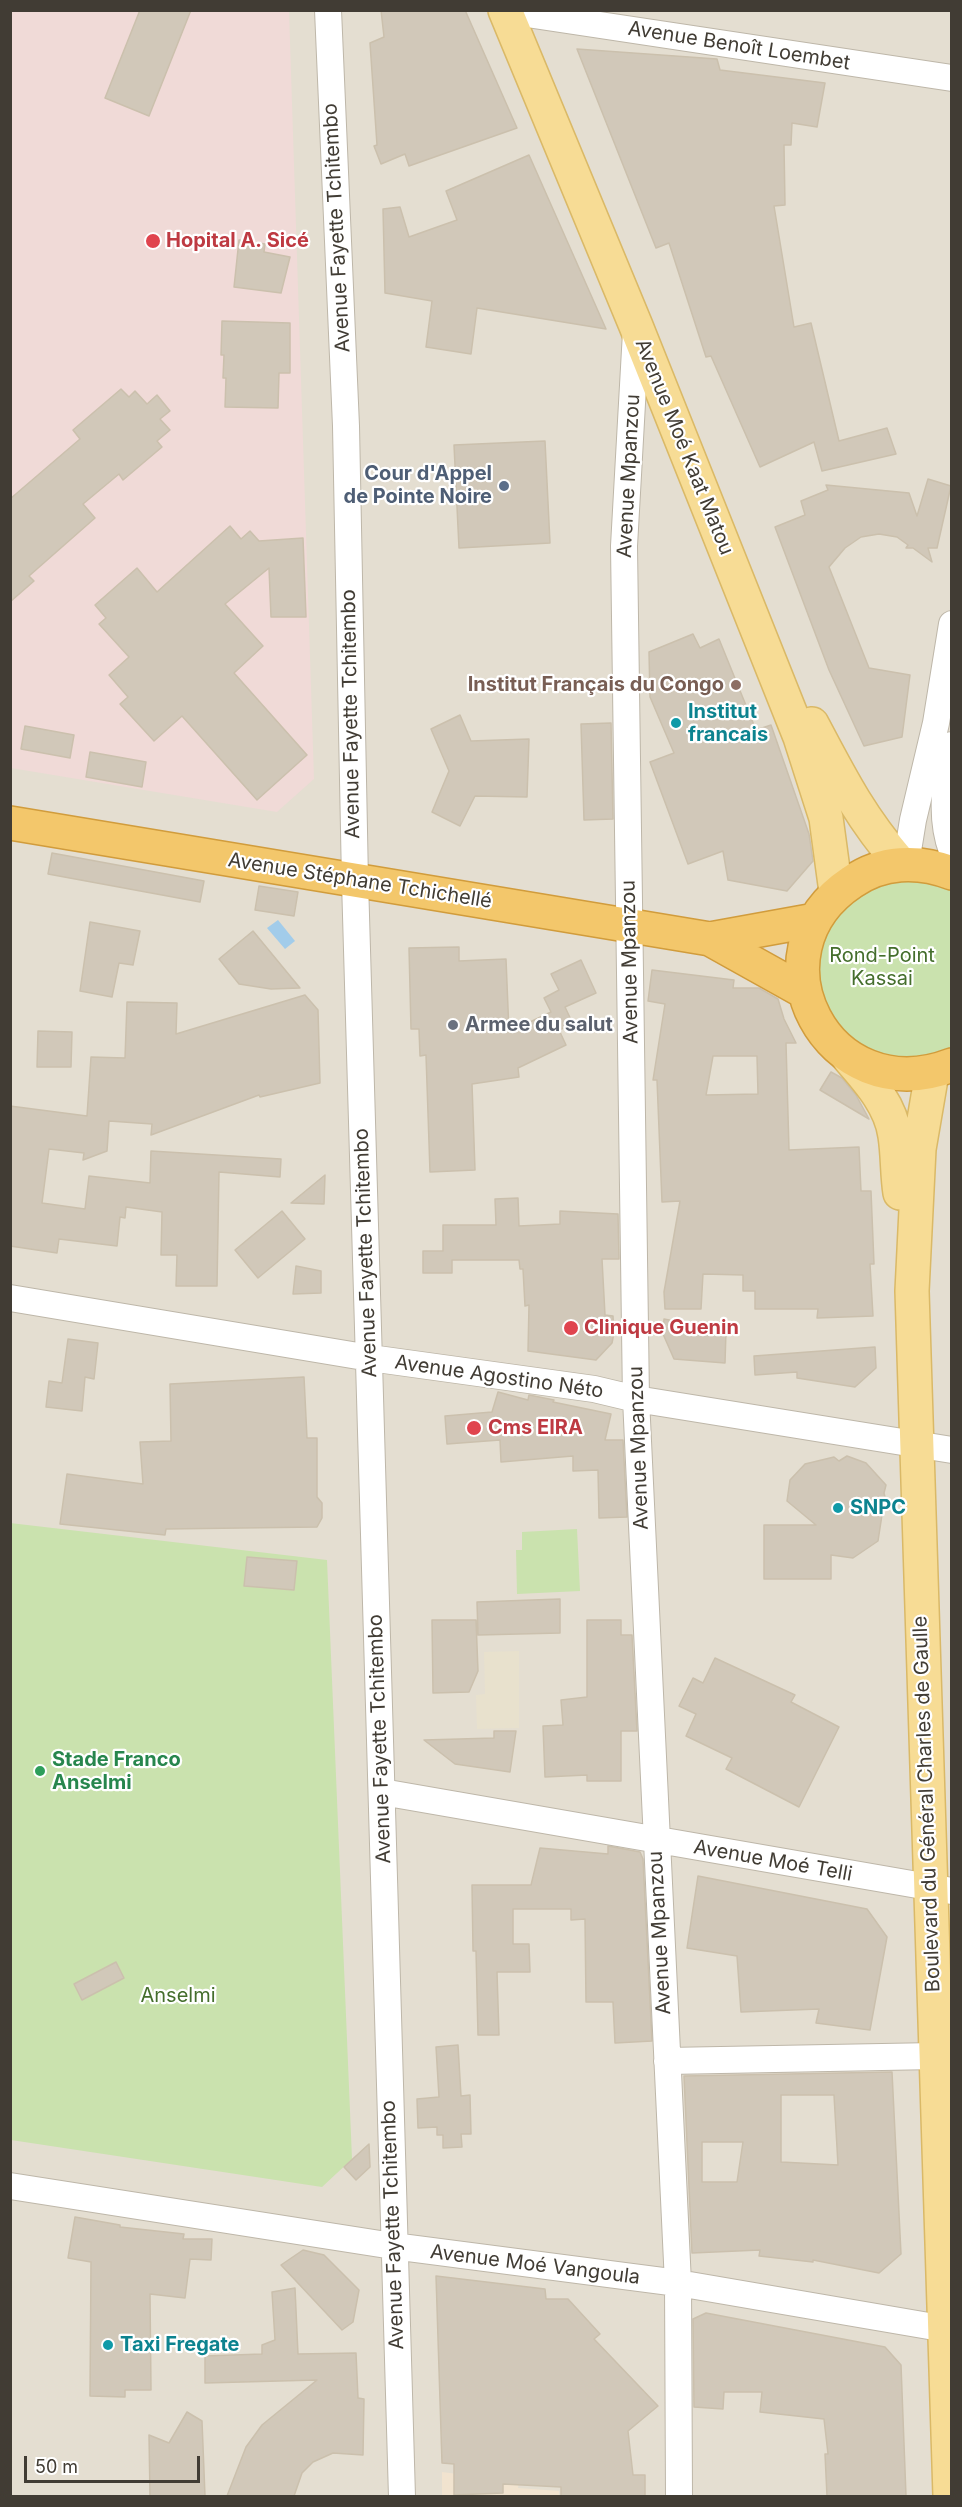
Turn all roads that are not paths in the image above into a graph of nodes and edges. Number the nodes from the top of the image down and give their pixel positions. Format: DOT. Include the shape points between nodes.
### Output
graph roads {
  1 [pos="328,10"];
  2 [pos="519,12"];
  3 [pos="951,78"];
  4 [pos="636,327"];
  5 [pos="951,624"];
  6 [pos="951,745"];
  7 [pos="10,823"];
  8 [pos="951,851"];
  9 [pos="903,863"];
  10 [pos="951,873"];
  11 [pos="355,881"];
  12 [pos="836,892"];
  13 [pos="815,920"];
  14 [pos="630,926"];
  15 [pos="710,939"];
  16 [pos="805,992"];
  17 [pos="848,1057"];
  18 [pos="942,1069"];
  19 [pos="912,1291"];
  20 [pos="10,1298"];
  21 [pos="370,1358"];
  22 [pos="636,1399"];
  23 [pos="915,1444"];
  24 [pos="951,1450"];
  25 [pos="382,1792"];
  26 [pos="656,1840"];
  27 [pos="941,1889"];
  28 [pos="936,2056"];
  29 [pos="667,2061"];
  30 [pos="10,2186"];
  31 [pos="393,2246"];
  32 [pos="678,2283"];
  33 [pos="948,2329"];
  34 [pos="402,2496"];
  35 [pos="679,2496"];
  36 [pos="950,2496"];
  1 -- 11 [label="street, Avenue Fayette Tchitembo" via="346,426"];
  2 -- 3 [label="street, Avenue Benoît Loembet"];
  2 -- 4 [label="main road, Avenue Moé Kaat Matou"];
  2 -- 9 [label="main road, Avenue Moé Kaat Matou" via="645,292 811,722 865,821"];
  4 -- 12 [label="main road, Avenue Moé Kaat Matou" via="800,737 826,818"];
  4 -- 14 [label="street, Avenue Mpanzou" via="624,546"];
  5 -- 9 [label="street" via="936,723"];
  6 -- 8 [label="street" via="944,831"];
  7 -- 11 [label="highway, Avenue Stéphane Tchichellé"];
  9 -- 10 [label="highway" via="934,866"];
  9 -- 12 [label="highway" via="866,872"];
  11 -- 14 [label="highway, Avenue Stéphane Tchichellé"];
  11 -- 21 [label="street, Avenue Fayette Tchitembo"];
  12 -- 13 [label="highway"];
  13 -- 15 [label="highway, Avenue Stéphane Tchichellé"];
  13 -- 16 [label="highway" via="802,967"];
  14 -- 15 [label="highway, Avenue Stéphane Tchichellé"];
  14 -- 22 [label="street, Avenue Mpanzou"];
  15 -- 16 [label="highway, Avenue Stéphane Tchichellé"];
  16 -- 17 [label="highway" via="813,1017 828,1039"];
  17 -- 18 [label="highway" via="874,1070 903,1075"];
  17 -- 19 [label="main road, Boulevard du Général Charles de Gaulle" via="889,1112 895,1135"];
  18 -- 19 [label="main road, Boulevard du Général Charles de Gaulle" via="919,1149"];
  19 -- 23 [label="main road, Boulevard du Général Charles de Gaulle"];
  20 -- 21 [label="street, Avenue Agostino Néto"];
  21 -- 22 [label="street, Avenue Agostino Néto" via="594,1389"];
  21 -- 25 [label="street, Avenue Fayette Tchitembo"];
  22 -- 23 [label="street, Avenue Agostino Néto"];
  22 -- 26 [label="street, Avenue Mpanzou"];
  23 -- 24 [label="street, Avenue Agostino Néto"];
  23 -- 27 [label="main road, Boulevard du Général Charles de Gaulle"];
  25 -- 26 [label="street, Avenue Moé Telli"];
  25 -- 31 [label="street, Avenue Fayette Tchitembo"];
  26 -- 27 [label="street, Avenue Moé Telli"];
  26 -- 29 [label="street, Avenue Mpanzou"];
  27 -- 28 [label="main road, Boulevard du Général Charles de Gaulle"];
  28 -- 29 [label="street"];
  28 -- 33 [label="main road, Boulevard du Général Charles de Gaulle"];
  29 -- 32 [label="street, Avenue Mpanzou"];
  30 -- 31 [label="street, Avenue Moé Vangoula"];
  31 -- 32 [label="street, Avenue Moé Vangoula"];
  31 -- 34 [label="street, Avenue Fayette Tchitembo"];
  32 -- 33 [label="street, Avenue Moé Vangoula"];
  32 -- 35 [label="street, Avenue Mpanzou"];
  33 -- 36 [label="main road, Boulevard du Général Charles de Gaulle"];
}
